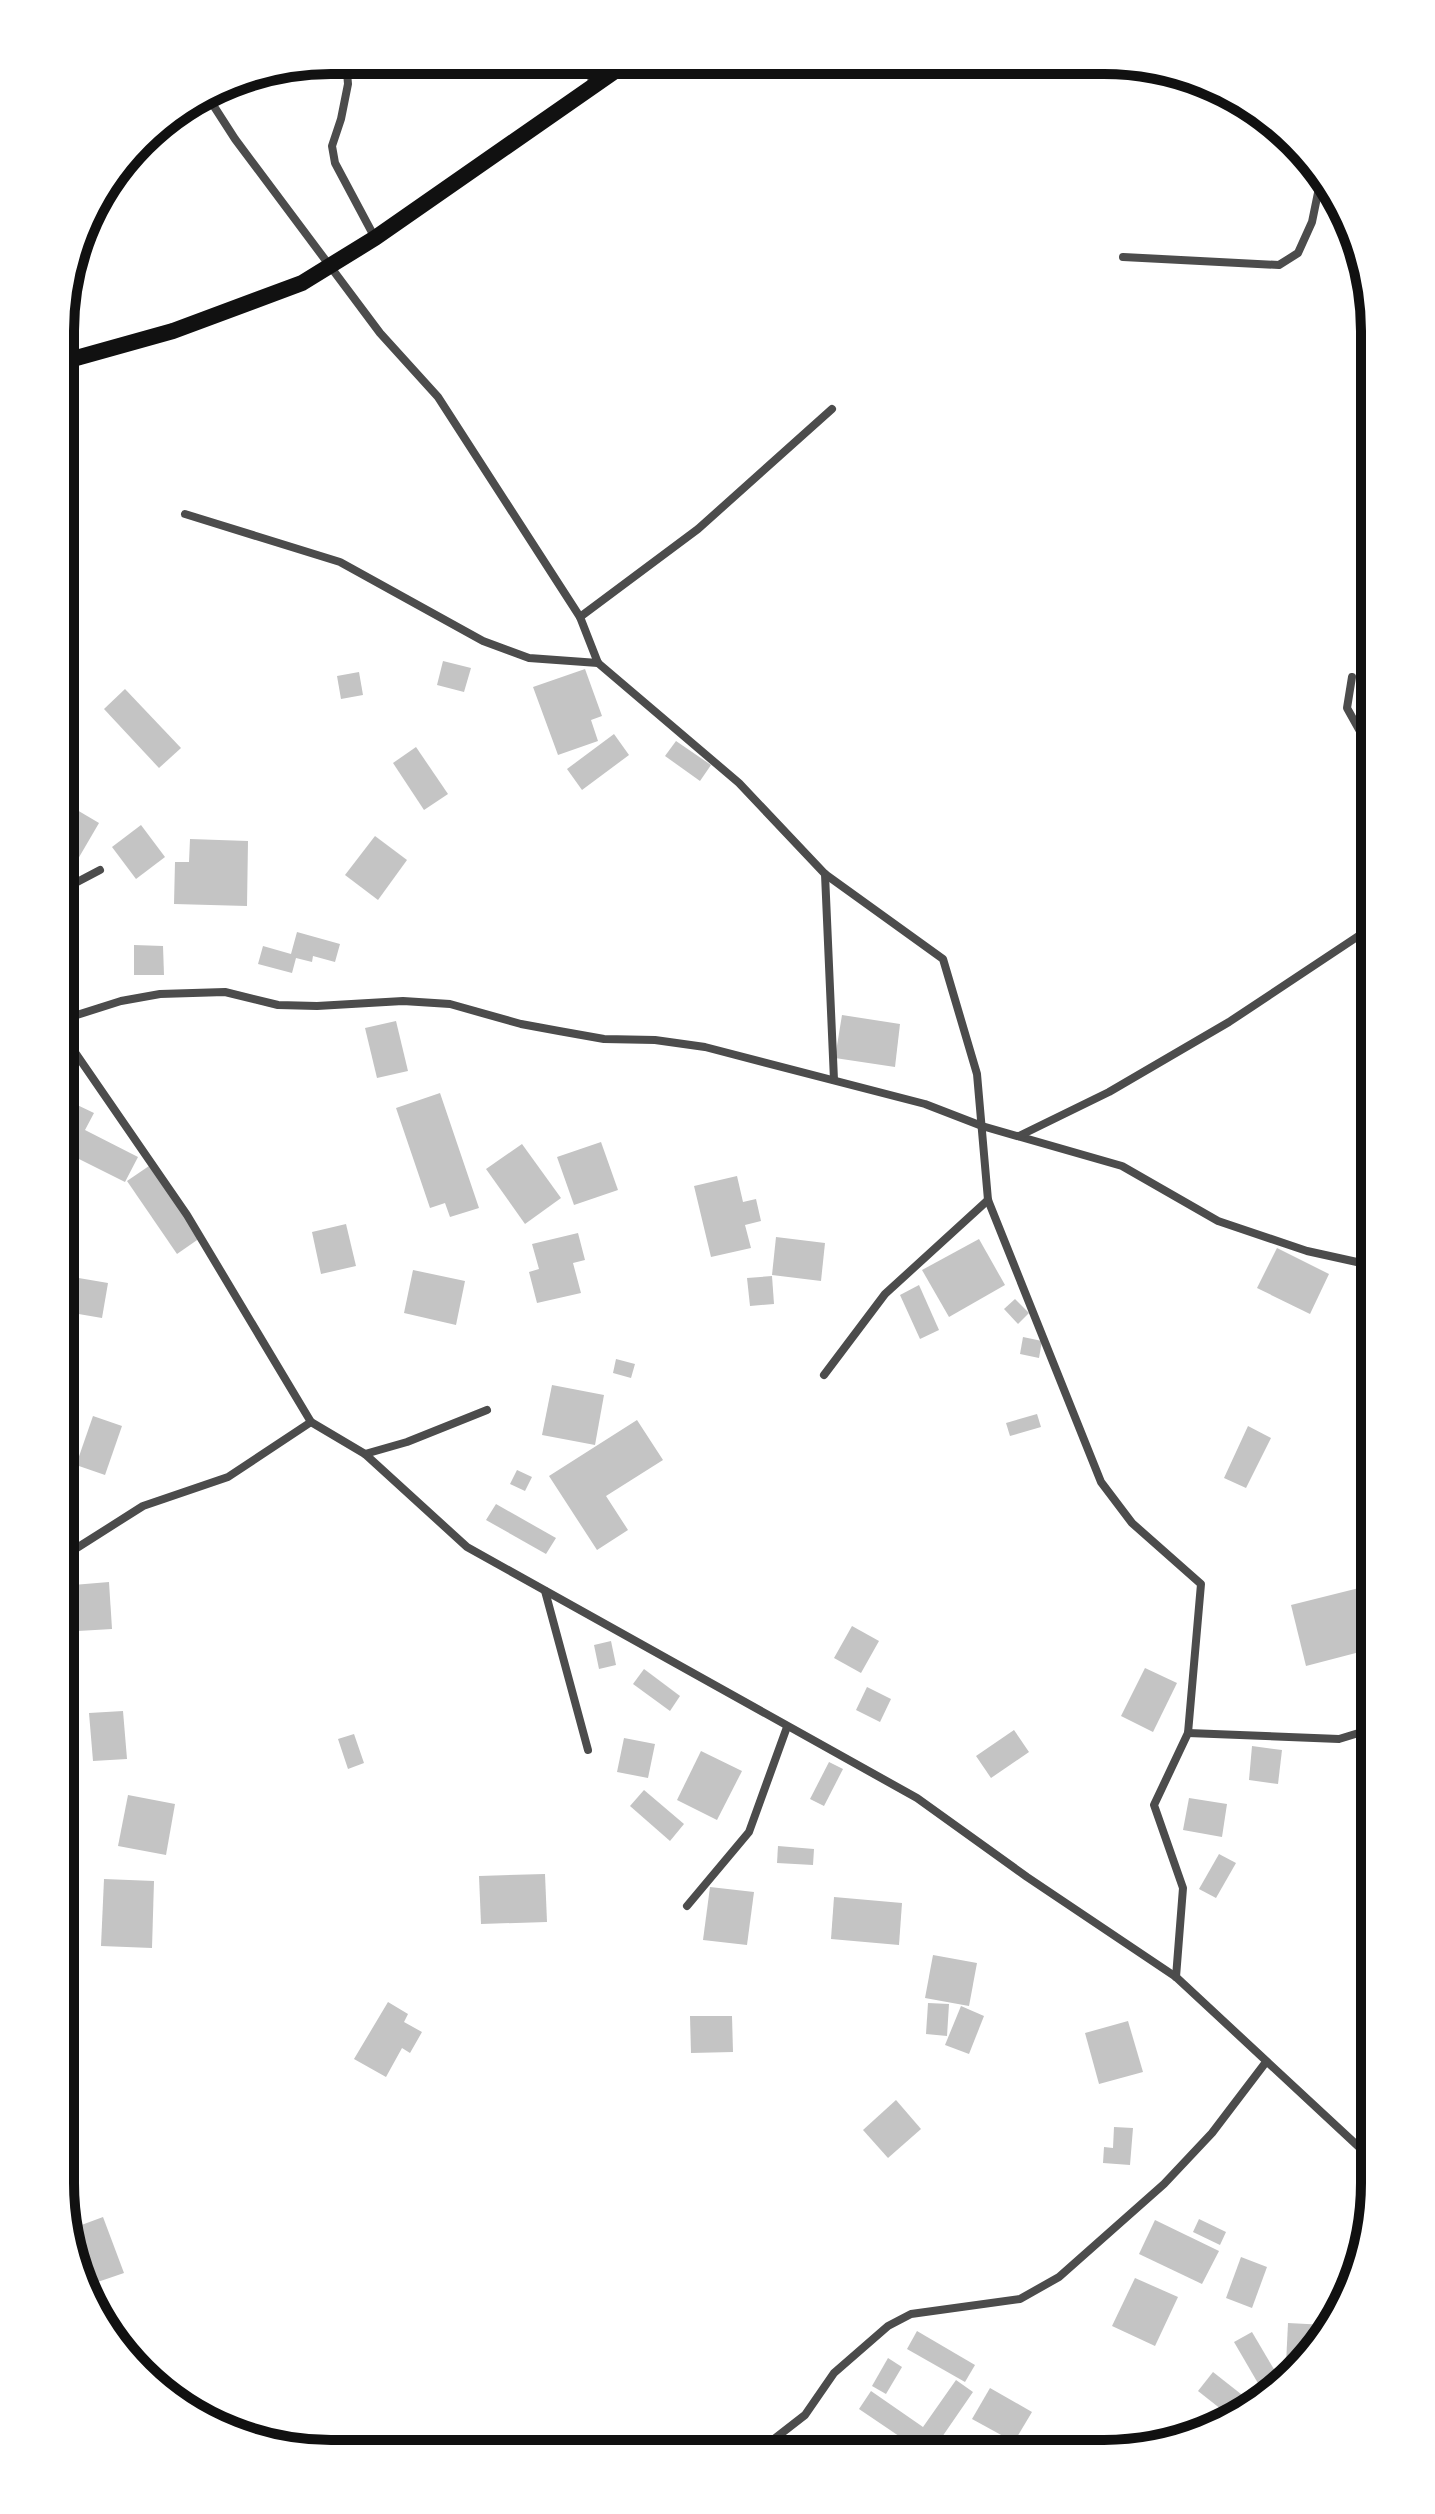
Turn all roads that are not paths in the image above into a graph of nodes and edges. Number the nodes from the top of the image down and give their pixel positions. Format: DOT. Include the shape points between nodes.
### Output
graph roads {
  1 [pos="347,75"];
  2 [pos="591,75"];
  3 [pos="609,75"];
  4 [pos="592,86"];
  5 [pos="212,104"];
  6 [pos="1319,189"];
  7 [pos="375,238"];
  8 [pos="1123,257"];
  9 [pos="332,266"];
  10 [pos="74,359"];
  11 [pos="832,409"];
  12 [pos="185,514"];
  13 [pos="580,617"];
  14 [pos="598,663"];
  15 [pos="1352,677"];
  16 [pos="1361,733"];
  17 [pos="100,870"];
  18 [pos="825,874"];
  19 [pos="74,884"];
  20 [pos="1361,935"];
  21 [pos="74,1016"];
  22 [pos="74,1051"];
  23 [pos="834,1080"];
  24 [pos="982,1126"];
  25 [pos="1018,1136"];
  26 [pos="988,1200"];
  27 [pos="1361,1263"];
  28 [pos="824,1375"];
  29 [pos="487,1410"];
  30 [pos="311,1422"];
  31 [pos="365,1454"];
  32 [pos="74,1550"];
  33 [pos="545,1591"];
  34 [pos="787,1727"];
  35 [pos="1188,1733"];
  36 [pos="1360,1733"];
  37 [pos="588,1750"];
  38 [pos="687,1906"];
  39 [pos="1176,1977"];
  40 [pos="1266,2062"];
  41 [pos="1360,2148"];
  42 [pos="773,2440"];
  1 -- 7 [label="street" via="332,146 335,163"];
  2 -- 4 [label="street"];
  3 -- 4 [label="main road"];
  4 -- 7 [label="main road"];
  5 -- 9 [label="street"];
  6 -- 8 [label="street" via="1298,253 1279,265"];
  7 -- 9 [label="main road"];
  9 -- 10 [label="main road" via="232,310"];
  9 -- 13 [label="street" via="380,333 438,397"];
  11 -- 13 [label="street" via="698,529"];
  12 -- 14 [label="street" via="340,562 483,641 529,658"];
  13 -- 14 [label="street"];
  14 -- 18 [label="street" via="739,783"];
  15 -- 16 [label="street" via="1347,708"];
  17 -- 19 [label="street"];
  18 -- 23 [label="street"];
  18 -- 24 [label="street" via="943,959 977,1074"];
  20 -- 25 [label="street" via="1229,1022 1109,1092"];
  21 -- 23 [label="street" via="160,994 225,992 278,1005 450,1004 604,1039 705,1047"];
  22 -- 30 [label="street" via="187,1215"];
  23 -- 24 [label="street" via="925,1104"];
  24 -- 25 [label="street"];
  24 -- 26 [label="street"];
  25 -- 27 [label="street" via="1122,1166 1218,1221"];
  26 -- 28 [label="street" via="885,1294"];
  26 -- 35 [label="street" via="1101,1482 1132,1523 1201,1584"];
  29 -- 31 [label="street"];
  30 -- 31 [label="street"];
  30 -- 32 [label="street" via="228,1477 143,1506"];
  31 -- 33 [label="street" via="467,1547"];
  33 -- 34 [label="street"];
  33 -- 37 [label="street"];
  34 -- 38 [label="street" via="749,1832"];
  34 -- 39 [label="street" via="917,1798"];
  35 -- 36 [label="street" via="1339,1739"];
  35 -- 39 [label="street" via="1154,1805 1183,1888"];
  39 -- 40 [label="street"];
  40 -- 41 [label="street"];
  40 -- 42 [label="street" via="1174,2174 1059,2277 1020,2299 911,2314 888,2326 834,2373 805,2415"];
}
